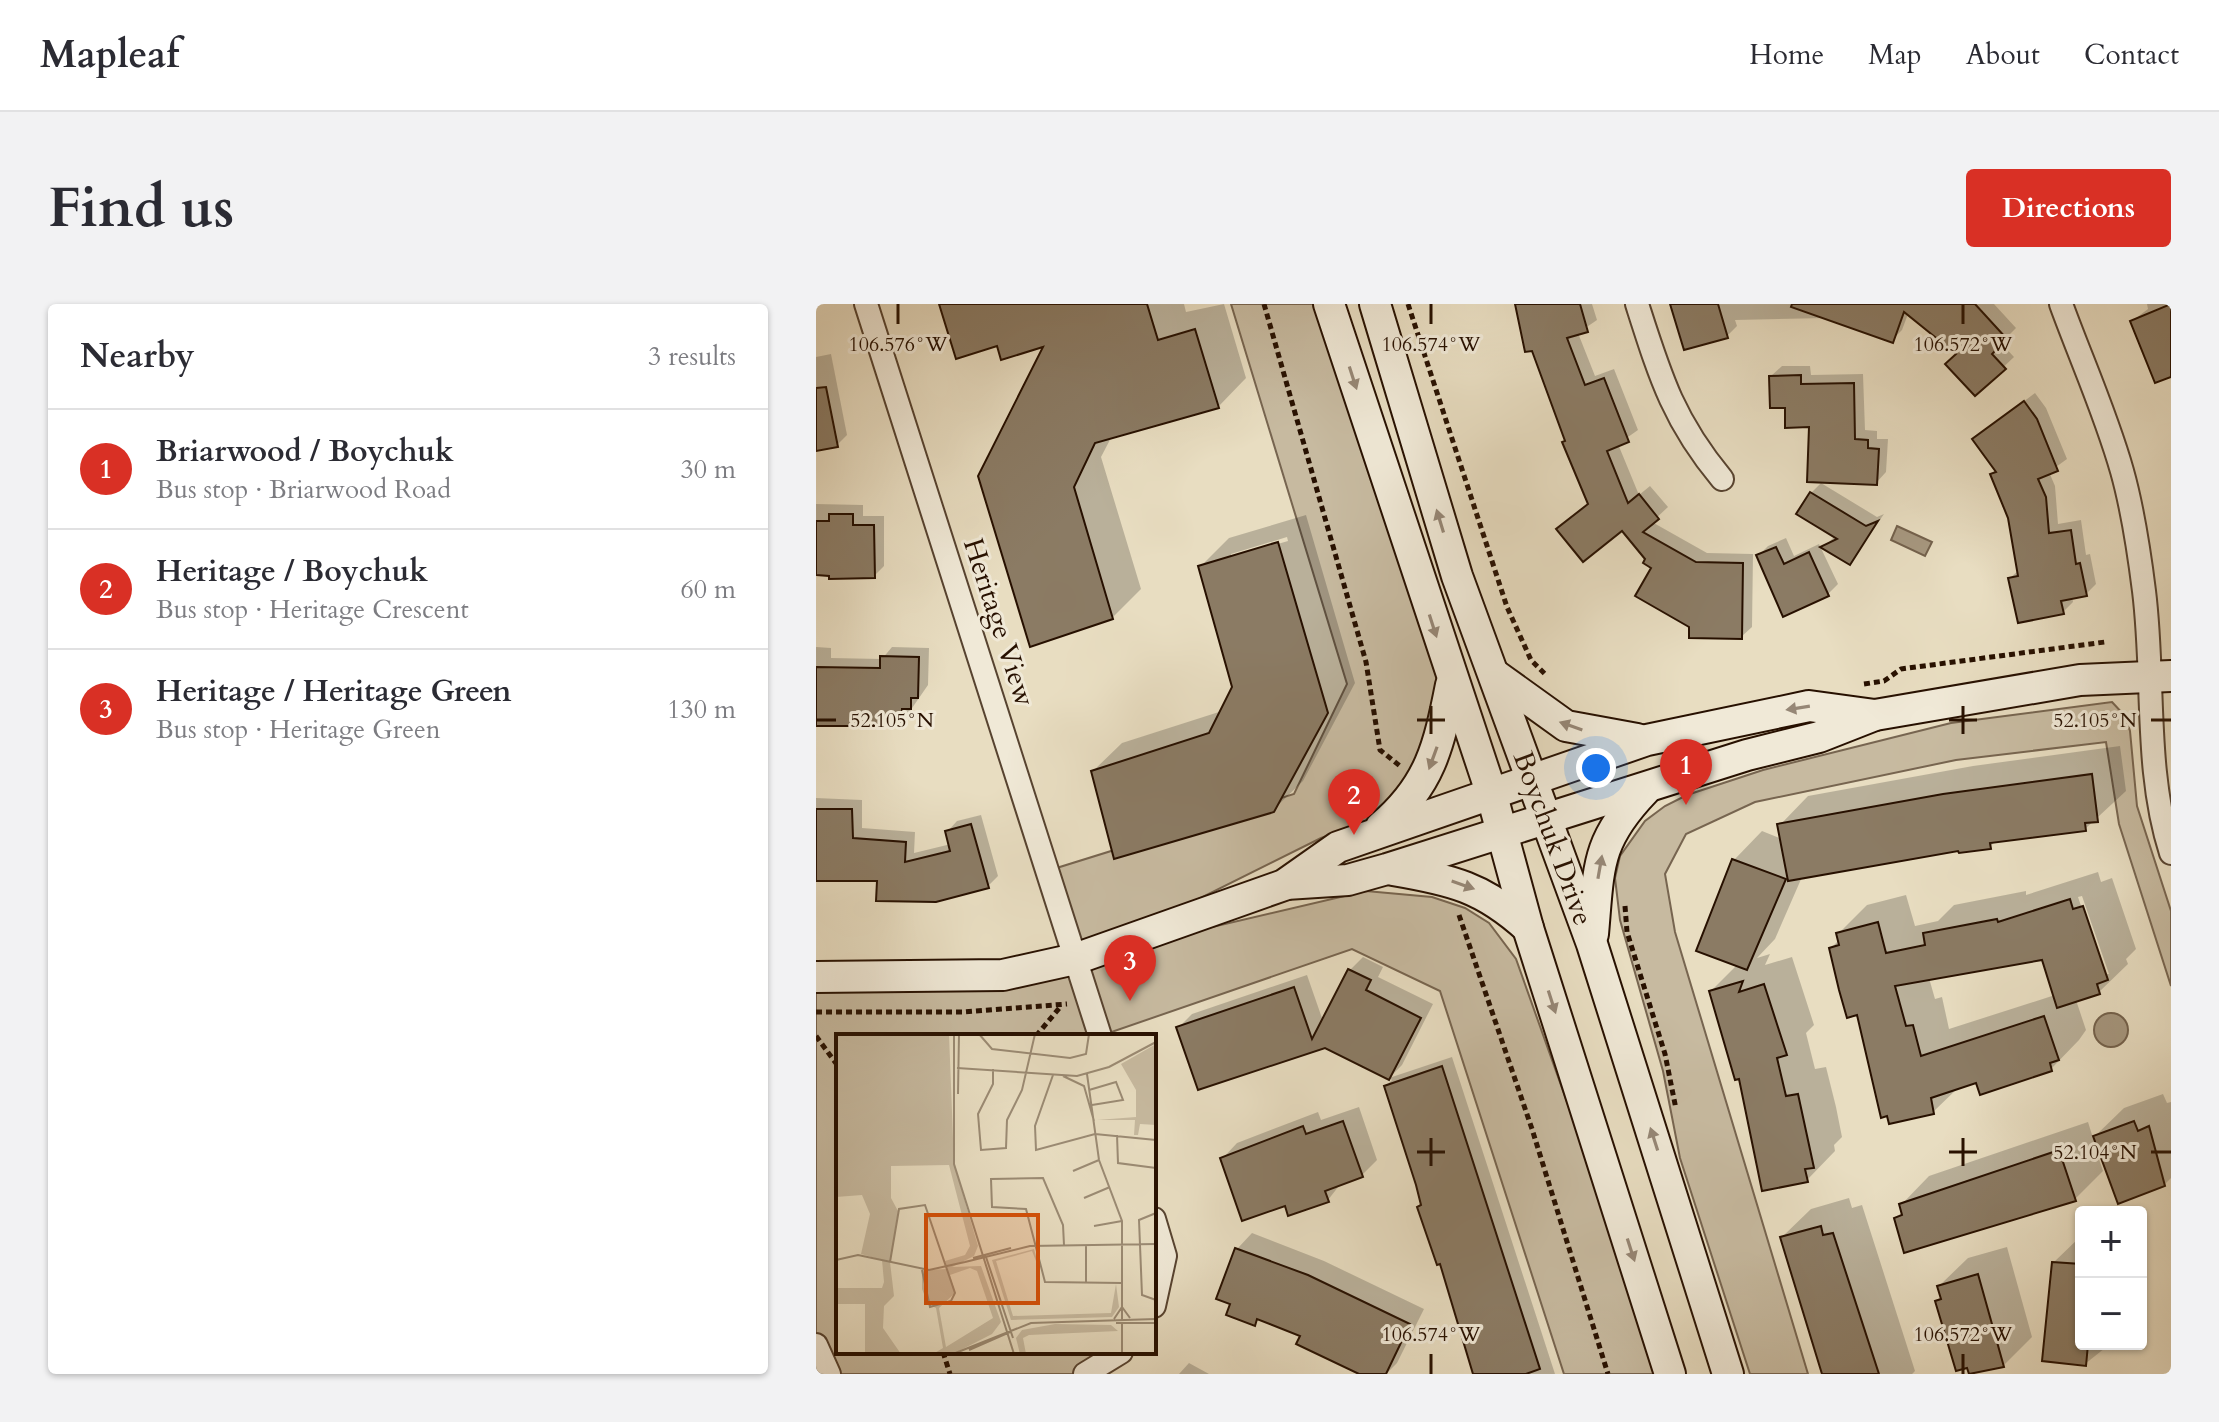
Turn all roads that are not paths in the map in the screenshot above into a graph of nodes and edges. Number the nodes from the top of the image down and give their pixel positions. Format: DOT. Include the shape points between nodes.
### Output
graph roads {
  1 [pos="866,304"];
  2 [pos="1329,304"];
  3 [pos="1375,304"];
  4 [pos="1637,304"];
  5 [pos="2061,304"];
  6 [pos="1722,479"];
  7 [pos="1493,674"];
  8 [pos="2161,676"];
  9 [pos="1452,683"];
  10 [pos="1875,715"];
  11 [pos="1647,740"];
  12 [pos="1533,778"];
  13 [pos="1646,789"];
  14 [pos="1491,792"];
  15 [pos="1547,819"];
  16 [pos="1502,833"];
  17 [pos="1371,835"];
  18 [pos="2171,853"];
  19 [pos="1387,869"];
  20 [pos="1284,885"];
  21 [pos="1528,928"];
  22 [pos="1592,944"];
  23 [pos="1075,959"];
  24 [pos="816,977"];
  25 [pos="1099,1034"];
  26 [pos="1156,1226"];
  27 [pos="1156,1297"];
  28 [pos="816,1345"];
  29 [pos="1118,1354"];
  30 [pos="829,1374"];
  31 [pos="1085,1374"];
  32 [pos="1670,1374"];
  33 [pos="1728,1374"];
  1 -- 23 [label="street, Heritage View"];
  2 -- 9 [label="main road, Boychuk Drive, one-way"];
  7 -- 3 [label="main road, Boychuk Drive, one-way" via="1457,576"];
  4 -- 6 [label="street" via="1682,427"];
  5 -- 8 [label="street" via="2122,470"];
  11 -- 7 [label="main road, one-way" via="1566,726"];
  7 -- 12 [label="main road, Boychuk Drive"];
  8 -- 10 [label="main road" via="2080,680"];
  8 -- 18 [label="street" via="2155,774"];
  9 -- 14 [label="main road, Boychuk Drive"];
  9 -- 17 [label="main road, one-way" via="1426,775 1402,810"];
  10 -- 11 [label="main road, one-way" via="1809,706"];
  10 -- 13 [label="main road"];
  11 -- 12 [label="main road"];
  12 -- 14 [label="main road"];
  12 -- 15 [label="main road, Boychuk Drive"];
  13 -- 15 [label="main road"];
  22 -- 13 [label="main road, one-way" via="1604,845 1618,818"];
  14 -- 16 [label="main road, Boychuk Drive"];
  14 -- 17 [label="main road"];
  15 -- 16 [label="main road"];
  15 -- 22 [label="main road, Boychuk Drive"];
  16 -- 19 [label="main road"];
  16 -- 21 [label="main road, Boychuk Drive"];
  17 -- 20 [label="main road" via="1338,847"];
  19 -- 20 [label="main road" via="1348,880"];
  19 -- 21 [label="main road, one-way" via="1473,888 1499,901"];
  20 -- 23 [label="main road"];
  21 -- 32 [label="main road, Boychuk Drive, one-way"];
  33 -- 22 [label="main road, Boychuk Drive, one-way"];
  23 -- 24 [label="main road" via="1003,975"];
  23 -- 25 [label="street, Heritage View"];
  26 -- 27 [label="street" via="1165,1256"];
  28 -- 30 [label="street"];
  29 -- 31 [label="street"];
}
